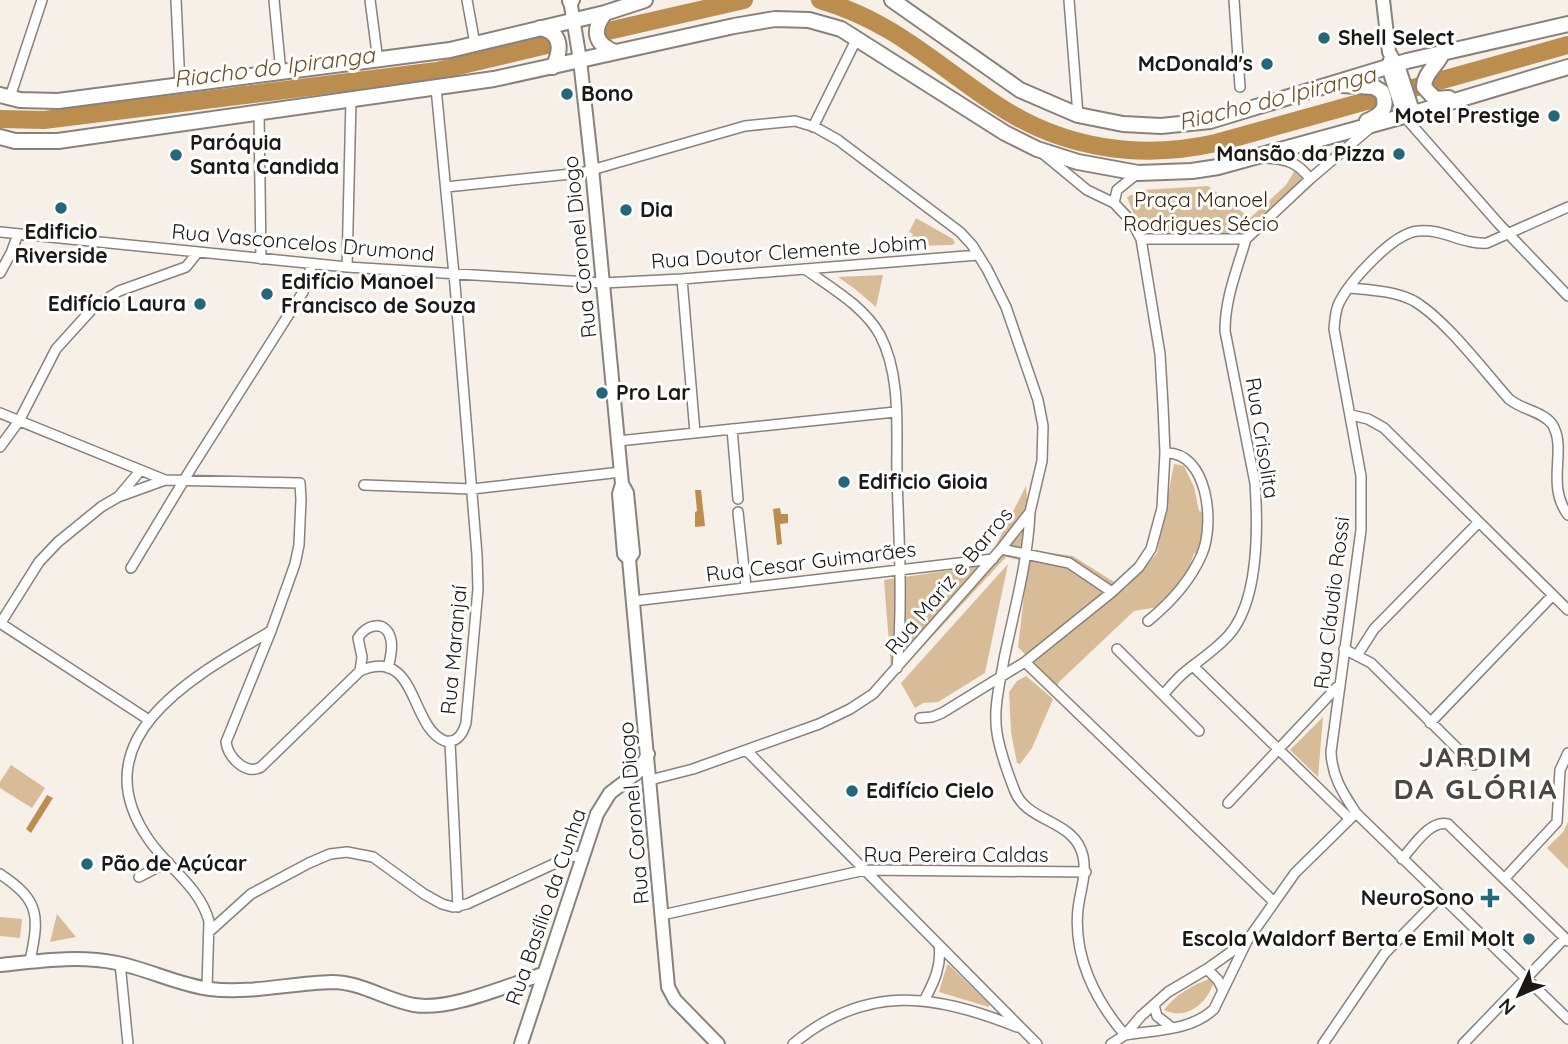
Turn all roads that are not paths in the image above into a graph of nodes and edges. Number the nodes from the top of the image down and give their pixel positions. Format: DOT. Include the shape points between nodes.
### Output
graph roads {
  1 [pos="42,0"];
  2 [pos="176,0"];
  3 [pos="274,0"];
  4 [pos="370,0"];
  5 [pos="467,0"];
  6 [pos="570,0"];
  7 [pos="645,0"];
  8 [pos="892,0"];
  9 [pos="1069,0"];
  10 [pos="1234,0"];
  11 [pos="1383,0"];
  12 [pos="604,13"];
  13 [pos="574,20"];
  14 [pos="1568,24"];
  15 [pos="540,28"];
  16 [pos="857,38"];
  17 [pos="475,44"];
  18 [pos="615,52"];
  19 [pos="1443,52"];
  20 [pos="579,55"];
  21 [pos="378,61"];
  22 [pos="1238,62"];
  23 [pos="1188,65"];
  24 [pos="554,67"];
  25 [pos="1568,67"];
  26 [pos="1393,68"];
  27 [pos="281,74"];
  28 [pos="1332,84"];
  29 [pos="180,86"];
  30 [pos="1240,87"];
  31 [pos="436,88"];
  32 [pos="3,95"];
  33 [pos="1464,97"];
  34 [pos="351,99"];
  35 [pos="259,112"];
  36 [pos="1408,113"];
  37 [pos="1078,114"];
  38 [pos="1377,119"];
  39 [pos="813,127"];
  40 [pos="0,137"];
  41 [pos="1037,149"];
  42 [pos="1256,157"];
  43 [pos="592,168"];
  44 [pos="1138,173"];
  45 [pos="1310,179"];
  46 [pos="446,187"];
  47 [pos="1114,203"];
  48 [pos="1568,207"];
  49 [pos="0,232"];
  50 [pos="18,234"];
  51 [pos="1508,234"];
  52 [pos="1141,239"];
  53 [pos="1245,239"];
  54 [pos="198,252"];
  55 [pos="978,255"];
  56 [pos="261,259"];
  57 [pos="312,264"];
  58 [pos="347,267"];
  59 [pos="805,269"];
  60 [pos="0,273"];
  61 [pos="454,273"];
  62 [pos="682,279"];
  63 [pos="603,283"];
  64 [pos="1350,288"];
  65 [pos="1568,296"];
  66 [pos="895,412"];
  67 [pos="0,413"];
  68 [pos="1351,415"];
  69 [pos="19,421"];
  70 [pos="732,429"];
  71 [pos="695,433"];
  72 [pos="618,442"];
  73 [pos="0,447"];
  74 [pos="1165,453"];
  75 [pos="139,471"];
  76 [pos="621,478"];
  77 [pos="165,480"];
  78 [pos="184,481"];
  79 [pos="364,485"];
  80 [pos="472,488"];
  81 [pos="118,497"];
  82 [pos="738,499"];
  83 [pos="738,512"];
  84 [pos="1030,512"];
  85 [pos="1568,515"];
  86 [pos="1478,523"];
  87 [pos="1001,549"];
  88 [pos="1025,554"];
  89 [pos="993,559"];
  90 [pos="131,568"];
  91 [pos="900,570"];
  92 [pos="746,587"];
  93 [pos="1112,592"];
  94 [pos="1553,595"];
  95 [pos="633,601"];
  96 [pos="1568,610"];
  97 [pos="1148,621"];
  98 [pos="0,624"];
  99 [pos="271,631"];
  100 [pos="1117,649"];
  101 [pos="1344,649"];
  102 [pos="1358,654"];
  103 [pos="1026,662"];
  104 [pos="1193,666"];
  105 [pos="388,668"];
  106 [pos="897,668"];
  107 [pos="360,671"];
  108 [pos="1001,676"];
  109 [pos="1338,686"];
  110 [pos="1163,695"];
  111 [pos="920,718"];
  112 [pos="149,720"];
  113 [pos="1430,723"];
  114 [pos="1199,731"];
  115 [pos="450,742"];
  116 [pos="1278,748"];
  117 [pos="746,750"];
  118 [pos="648,753"];
  119 [pos="1568,753"];
  120 [pos="1474,765"];
  121 [pos="649,780"];
  122 [pos="617,788"];
  123 [pos="1228,803"];
  124 [pos="1353,816"];
  125 [pos="582,857"];
  126 [pos="1402,859"];
  127 [pos="168,862"];
  128 [pos="865,870"];
  129 [pos="1086,872"];
  130 [pos="0,874"];
  131 [pos="139,877"];
  132 [pos="1505,878"];
  133 [pos="1441,897"];
  134 [pos="1274,902"];
  135 [pos="458,907"];
  136 [pos="662,915"];
  137 [pos="209,932"];
  138 [pos="1567,940"];
  139 [pos="1247,941"];
  140 [pos="939,944"];
  141 [pos="30,961"];
  142 [pos="120,963"];
  143 [pos="0,965"];
  144 [pos="1207,969"];
  145 [pos="543,974"];
  146 [pos="1526,979"];
  147 [pos="207,988"];
  148 [pos="1223,990"];
  149 [pos="925,999"];
  150 [pos="1154,1005"];
  151 [pos="1568,1019"];
  152 [pos="1171,1027"];
  153 [pos="1021,1029"];
  154 [pos="1125,1035"];
  155 [pos="128,1044"];
  156 [pos="521,1044"];
  157 [pos="718,1044"];
  158 [pos="793,1044"];
  159 [pos="1037,1044"];
  160 [pos="1111,1044"];
  161 [pos="1322,1044"];
  162 [pos="1463,1044"];
  1 -- 32 [label="street"];
  2 -- 29 [label="street"];
  3 -- 27 [label="street"];
  4 -- 21 [label="street"];
  5 -- 17 [label="street"];
  6 -- 13 [label="street, Rua Coronel Diogo"];
  7 -- 12 [label="main road"];
  8 -- 37 [label="main road" via="1020,90"];
  9 -- 37 [label="street"];
  10 -- 22 [label="street"];
  11 -- 26 [label="street"];
  12 -- 13 [label="main road"];
  12 -- 18 [label="main road" via="597,23 597,35 602,45"];
  13 -- 15 [label="main road"];
  13 -- 20 [label="street, Rua Coronel Diogo"];
  14 -- 19 [label="main road"];
  15 -- 17 [label="main road"];
  15 -- 24 [label="main road" via="559,41"];
  16 -- 18 [label="main road" via="808,20 775,19"];
  16 -- 39 [label="street"];
  16 -- 41 [label="main road" via="1004,133"];
  17 -- 21 [label="main road"];
  18 -- 20 [label="main road"];
  19 -- 26 [label="main road"];
  19 -- 33 [label="main road" via="1424,87 1435,99"];
  20 -- 24 [label="main road"];
  20 -- 43 [label="street, Rua Coronel Diogo"];
  21 -- 27 [label="main road"];
  22 -- 23 [label="street"];
  22 -- 30 [label="street"];
  24 -- 31 [label="main road"];
  25 -- 33 [label="main road"];
  26 -- 28 [label="main road"];
  26 -- 36 [label="street"];
  27 -- 29 [label="main road"];
  28 -- 37 [label="main road" via="1210,121 1123,124"];
  28 -- 38 [label="main road" via="1380,89 1386,105"];
  29 -- 32 [label="main road" via="58,102"];
  31 -- 34 [label="main road"];
  31 -- 46 [label="street, Rua Maranjaí"];
  33 -- 36 [label="main road"];
  34 -- 35 [label="main road"];
  34 -- 58 [label="street"];
  35 -- 40 [label="main road" via="58,141"];
  35 -- 56 [label="street"];
  36 -- 38 [label="main road"];
  36 -- 51 [label="street" via="1417,131"];
  38 -- 42 [label="main road"];
  38 -- 45 [label="street"];
  39 -- 43 [label="street" via="795,121 745,126"];
  39 -- 55 [label="street, Rua Mariz e Barros" via="861,155 960,232"];
  41 -- 44 [label="main road"];
  41 -- 47 [label="street" via="1087,190"];
  42 -- 44 [label="main road" via="1192,171"];
  42 -- 45 [label="street" via="1290,161"];
  43 -- 46 [label="street" via="581,173"];
  43 -- 63 [label="street, Rua Coronel Diogo"];
  44 -- 47 [label="street" via="1117,190"];
  45 -- 53 [label="street"];
  46 -- 61 [label="street, Rua Maranjaí"];
  47 -- 52 [label="street"];
  48 -- 51 [label="street, Rua Cláudio Rossi"];
  49 -- 50 [label="street, Rua Vasconcelos Drumond"];
  50 -- 54 [label="street, Rua Vasconcelos Drumond"];
  50 -- 60 [label="street"];
  51 -- 64 [label="street, Rua Cláudio Rossi" via="1479,244 1446,233 1415,231 1400,236"];
  51 -- 65 [label="street"];
  52 -- 53 [label="street"];
  52 -- 74 [label="street" via="1160,354"];
  53 -- 104 [label="street, Rua Crisolita" via="1226,304 1225,331 1255,484 1253,565 1237,624"];
  54 -- 56 [label="street, Rua Vasconcelos Drumond"];
  54 -- 69 [label="street" via="186,267 119,291 94,307 56,349"];
  55 -- 59 [label="street, Rua Doutor Clemente Jobim"];
  55 -- 84 [label="street, Rua Mariz e Barros" via="1006,307 1038,400 1042,461"];
  56 -- 57 [label="street, Rua Vasconcelos Drumond"];
  57 -- 58 [label="street, Rua Vasconcelos Drumond"];
  57 -- 78 [label="street" via="303,292"];
  58 -- 61 [label="street, Rua Vasconcelos Drumond"];
  59 -- 62 [label="street, Rua Doutor Clemente Jobim"];
  59 -- 66 [label="street" via="864,314 879,334 891,368"];
  61 -- 63 [label="street, Rua Vasconcelos Drumond"];
  61 -- 80 [label="street, Rua Maranjaí"];
  62 -- 63 [label="street, Rua Doutor Clemente Jobim"];
  62 -- 71 [label="street"];
  63 -- 72 [label="street, Rua Coronel Diogo"];
  64 -- 68 [label="street, Rua Cláudio Rossi" via="1335,313 1334,329"];
  64 -- 85 [label="street" via="1416,302 1443,325 1509,399 1551,422 1560,442 1558,497"];
  66 -- 70 [label="street"];
  66 -- 91 [label="street"];
  67 -- 69 [label="street"];
  68 -- 86 [label="street" via="1384,428"];
  68 -- 101 [label="street, Rua Cláudio Rossi" via="1361,476 1361,517"];
  69 -- 73 [label="street"];
  69 -- 75 [label="street"];
  70 -- 71 [label="street"];
  70 -- 82 [label="street"];
  71 -- 72 [label="street"];
  72 -- 76 [label="street, Rua Coronel Diogo"];
  74 -- 93 [label="street" via="1162,508 1154,542 1139,567"];
  74 -- 97 [label="street" via="1189,460 1198,474 1209,509 1208,528 1192,573"];
  75 -- 77 [label="street"];
  75 -- 81 [label="street"];
  76 -- 80 [label="street"];
  76 -- 95 [label="street, Rua Coronel Diogo" via="627,493 633,553 629,559"];
  77 -- 78 [label="street"];
  77 -- 81 [label="street"];
  78 -- 90 [label="street"];
  78 -- 99 [label="street" via="300,483 299,545"];
  79 -- 80 [label="street"];
  80 -- 115 [label="street, Rua Maranjaí" via="478,589 469,701 463,732"];
  81 -- 98 [label="street" via="39,562"];
  83 -- 92 [label="street"];
  84 -- 87 [label="street, Rua Mariz e Barros"];
  84 -- 88 [label="street"];
  86 -- 94 [label="street"];
  86 -- 102 [label="street" via="1374,629"];
  87 -- 88 [label="street"];
  87 -- 89 [label="street, Rua Mariz e Barros"];
  88 -- 93 [label="street" via="1069,563"];
  88 -- 108 [label="street"];
  89 -- 91 [label="street, Rua Cesar Guimarães"];
  89 -- 106 [label="street, Rua Mariz e Barros"];
  91 -- 92 [label="street, Rua Cesar Guimarães"];
  91 -- 106 [label="street"];
  92 -- 95 [label="street, Rua Cesar Guimarães"];
  93 -- 103 [label="street"];
  94 -- 96 [label="street"];
  94 -- 113 [label="street"];
  95 -- 118 [label="street, Rua Coronel Diogo"];
  98 -- 112 [label="street"];
  99 -- 107 [label="street" via="226,742 230,755 249,770 261,767"];
  99 -- 112 [label="street" via="185,687"];
  100 -- 110 [label="street"];
  101 -- 102 [label="street"];
  101 -- 109 [label="street, Rua Cláudio Rossi"];
  102 -- 113 [label="street"];
  103 -- 108 [label="street"];
  103 -- 134 [label="street"];
  104 -- 110 [label="street, Rua Crisolita"];
  104 -- 116 [label="street"];
  105 -- 107 [label="street"];
  105 -- 107 [label="street" via="391,640 384,629 374,625 364,629 359,638"];
  105 -- 115 [label="street, Rua Maranjaí" via="408,684 428,729"];
  106 -- 117 [label="street, Rua Mariz e Barros" via="873,694 850,709"];
  108 -- 111 [label="street" via="936,716"];
  108 -- 129 [label="street" via="996,696 997,733 1015,792 1030,812 1077,839"];
  109 -- 116 [label="street"];
  109 -- 124 [label="street, Rua Cláudio Rossi" via="1332,766"];
  110 -- 114 [label="street"];
  112 -- 127 [label="street" via="130,752 126,787 139,825"];
  113 -- 120 [label="street"];
  115 -- 135 [label="street"];
  116 -- 123 [label="street"];
  116 -- 124 [label="street"];
  117 -- 121 [label="street, Rua Mariz e Barros"];
  117 -- 128 [label="street"];
  118 -- 121 [label="street, Rua Coronel Diogo"];
  118 -- 122 [label="street, Rua Basílio da Cunha" via="639,771"];
  119 -- 132 [label="street" via="1560,770 1557,822"];
  121 -- 122 [label="street"];
  121 -- 136 [label="street, Rua Coronel Diogo"];
  122 -- 125 [label="street, Rua Basílio da Cunha" via="597,814"];
  124 -- 126 [label="street, Rua Cláudio Rossi"];
  124 -- 134 [label="street" via="1295,873"];
  125 -- 135 [label="street" via="571,856"];
  125 -- 145 [label="street, Rua Basílio da Cunha"];
  126 -- 132 [label="street" via="1431,827 1443,822"];
  126 -- 133 [label="street, Rua Cláudio Rossi"];
  127 -- 131 [label="street"];
  127 -- 137 [label="street" via="198,897 209,920"];
  128 -- 129 [label="street, Rua Pereira Caldas"];
  128 -- 136 [label="street, Rua Pereira Caldas"];
  128 -- 140 [label="street"];
  129 -- 154 [label="street" via="1078,910 1082,957 1095,992"];
  130 -- 141 [label="street" via="25,893 36,912"];
  132 -- 138 [label="street"];
  133 -- 146 [label="street, Rua Cláudio Rossi"];
  133 -- 161 [label="street" via="1385,953"];
  134 -- 139 [label="street"];
  135 -- 137 [label="street" via="424,894 373,856 347,852 309,863 251,894"];
  136 -- 157 [label="street, Rua Coronel Diogo" via="669,991"];
  137 -- 147 [label="street"];
  138 -- 146 [label="street"];
  139 -- 144 [label="street"];
  139 -- 148 [label="street"];
  140 -- 149 [label="street" via="938,968"];
  140 -- 153 [label="street"];
  141 -- 142 [label="street" via="70,958"];
  141 -- 143 [label="street"];
  142 -- 147 [label="street"];
  142 -- 155 [label="street"];
  144 -- 148 [label="street"];
  144 -- 150 [label="street"];
  145 -- 147 [label="street" via="436,1006 403,1003 348,983"];
  145 -- 156 [label="street, Rua Basílio da Cunha"];
  146 -- 151 [label="street, Rua Cláudio Rossi"];
  146 -- 162 [label="street"];
  148 -- 152 [label="street" via="1207,1016"];
  149 -- 153 [label="street" via="963,1007"];
  149 -- 158 [label="street" via="850,1010"];
  150 -- 152 [label="street" via="1159,1018"];
  150 -- 154 [label="street"];
  152 -- 154 [label="street"];
  153 -- 159 [label="street"];
  154 -- 160 [label="street"];
}
